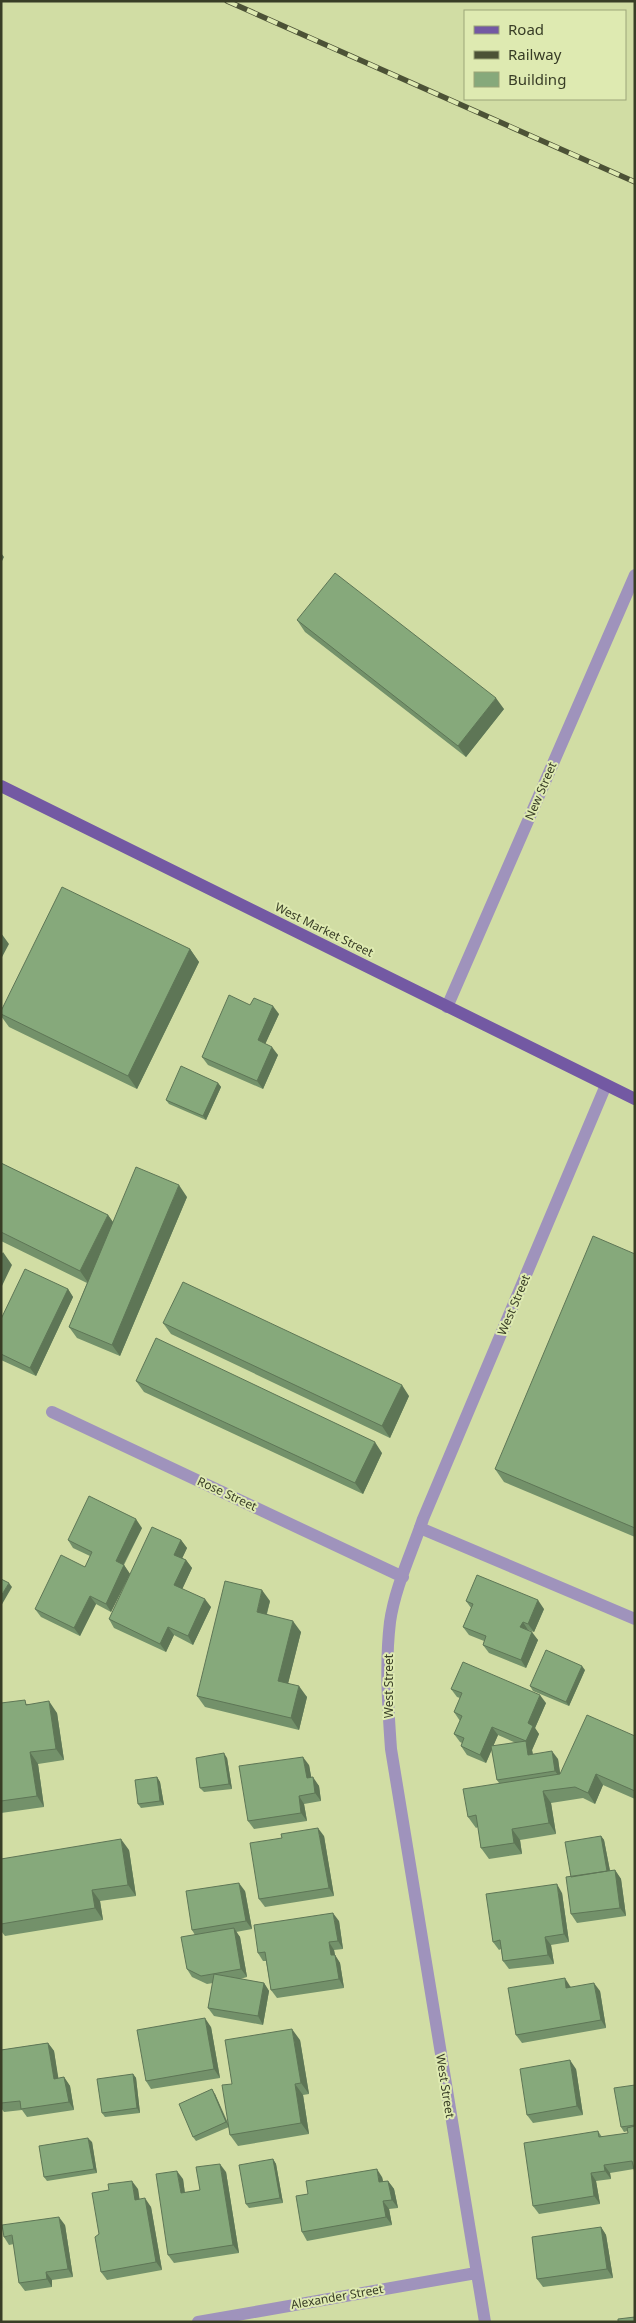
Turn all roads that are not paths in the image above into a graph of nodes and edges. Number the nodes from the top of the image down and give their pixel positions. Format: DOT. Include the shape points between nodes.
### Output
graph roads {
  1 [pos="635,575"];
  2 [pos="1,786"];
  3 [pos="447,1006"];
  4 [pos="606,1085"];
  5 [pos="635,1098"];
  6 [pos="52,1412"];
  7 [pos="420,1528"];
  8 [pos="403,1577"];
  9 [pos="635,1618"];
  10 [pos="476,2273"];
  11 [pos="198,2322"];
  12 [pos="485,2322"];
  1 -- 3 [label="street, New Street"];
  2 -- 3 [label="main road, West Market Street"];
  3 -- 4 [label="main road, West Market Street"];
  4 -- 5 [label="main road, West Market Street"];
  4 -- 7 [label="street, West Street"];
  6 -- 8 [label="street, Rose Street"];
  7 -- 8 [label="street, West Street"];
  7 -- 9 [label="street"];
  8 -- 10 [label="street, West Street" via="391,1620 387,1677 391,1749"];
  10 -- 11 [label="street, Alexander Street"];
  10 -- 12 [label="street, West Street"];
}
